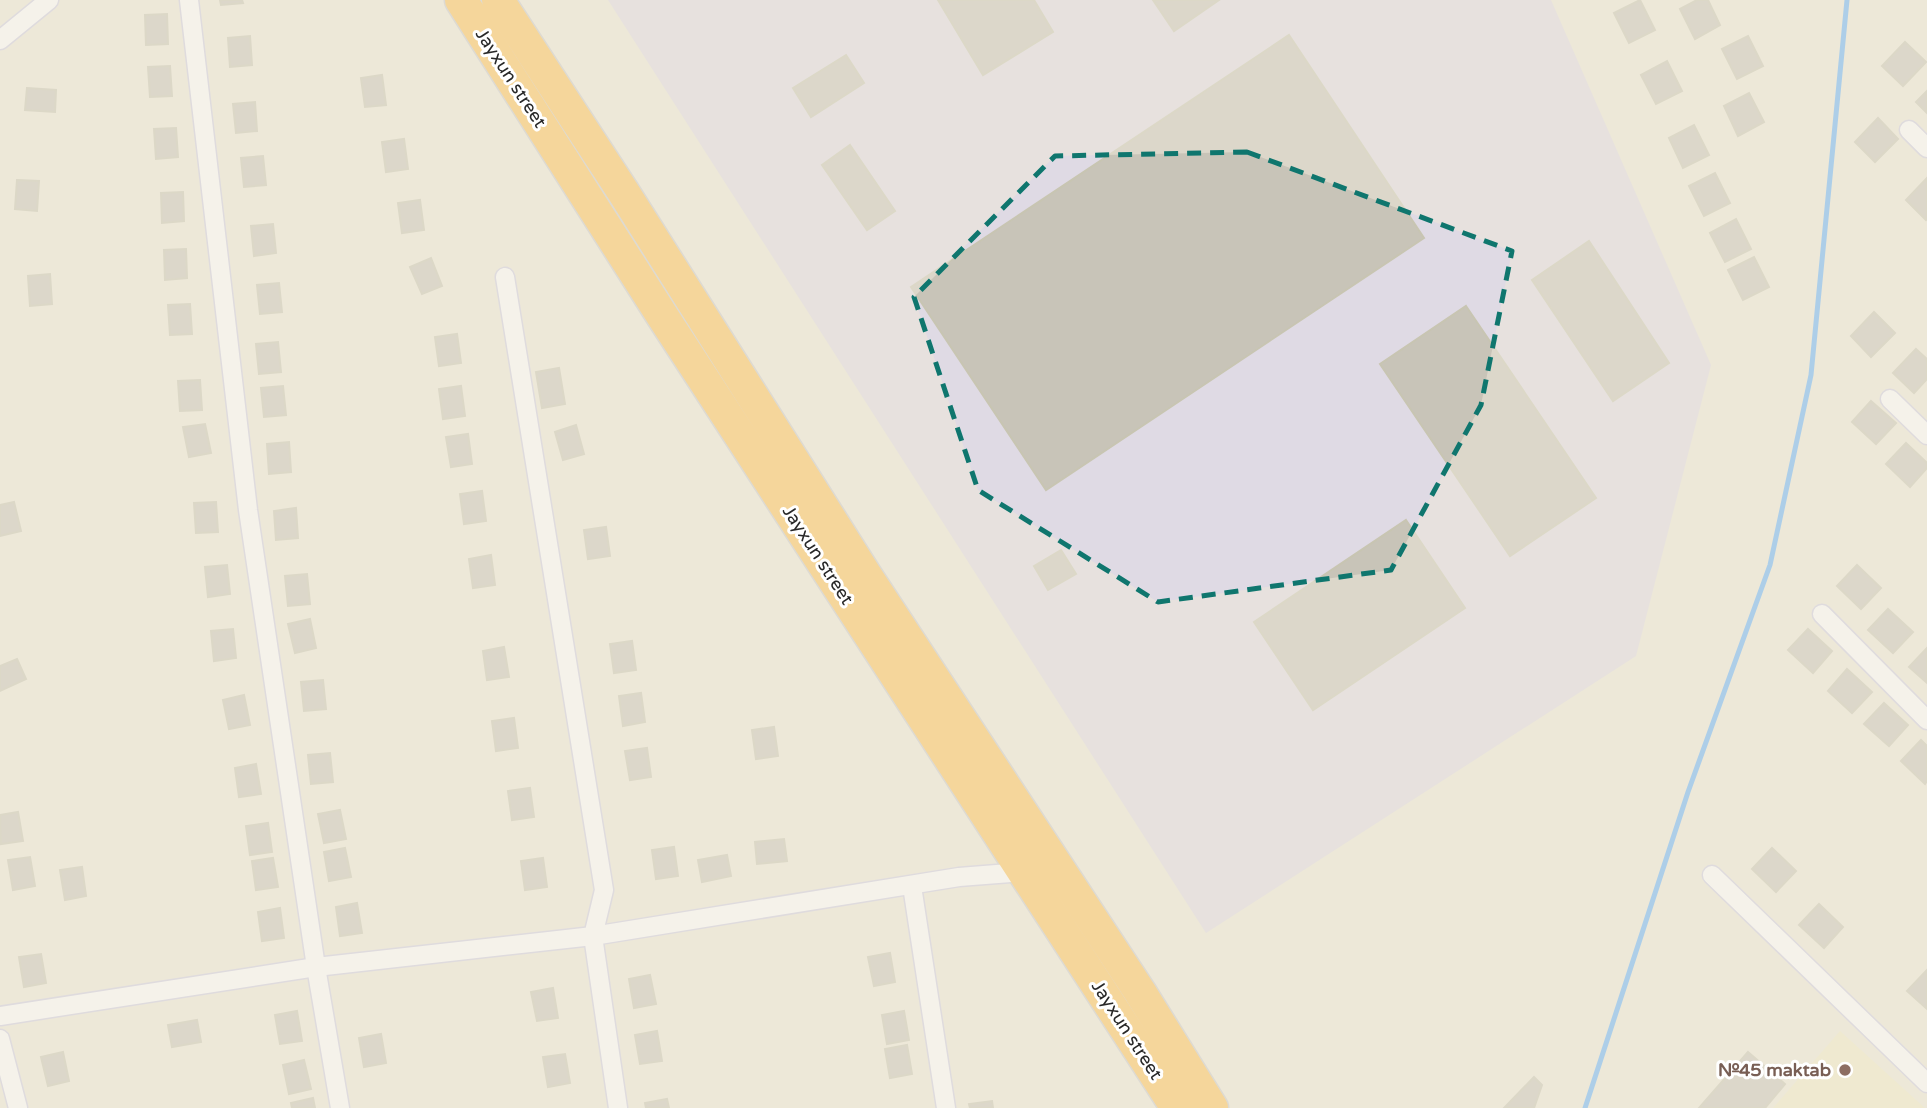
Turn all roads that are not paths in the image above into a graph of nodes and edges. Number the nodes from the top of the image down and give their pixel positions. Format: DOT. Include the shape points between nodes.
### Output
graph roads {
  1 [pos="49,0"];
  2 [pos="189,0"];
  3 [pos="461,0"];
  4 [pos="498,0"];
  5 [pos="0,40"];
  6 [pos="1909,131"];
  7 [pos="1927,148"];
  8 [pos="505,277"];
  9 [pos="1890,400"];
  10 [pos="1927,435"];
  11 [pos="1822,614"];
  12 [pos="1927,720"];
  13 [pos="1023,872"];
  14 [pos="1712,875"];
  15 [pos="912,886"];
  16 [pos="593,936"];
  17 [pos="316,967"];
  18 [pos="0,1016"];
  19 [pos="0,1039"];
  20 [pos="1927,1083"];
  21 [pos="19,1108"];
  22 [pos="340,1108"];
  23 [pos="618,1108"];
  24 [pos="946,1108"];
  25 [pos="1177,1108"];
  26 [pos="1212,1108"];
  1 -- 5 [label="street"];
  2 -- 17 [label="street" via="248,510"];
  3 -- 13 [label="highway, Jayxun street"];
  4 -- 26 [label="highway, Jayxun street"];
  6 -- 7 [label="street"];
  8 -- 16 [label="street" via="604,890"];
  9 -- 10 [label="street"];
  11 -- 12 [label="street"];
  13 -- 15 [label="street"];
  13 -- 25 [label="highway, Jayxun street"];
  14 -- 20 [label="street"];
  15 -- 16 [label="street"];
  15 -- 24 [label="street"];
  16 -- 17 [label="street"];
  16 -- 23 [label="street"];
  17 -- 18 [label="street"];
  17 -- 22 [label="street"];
  19 -- 21 [label="street"];
}
